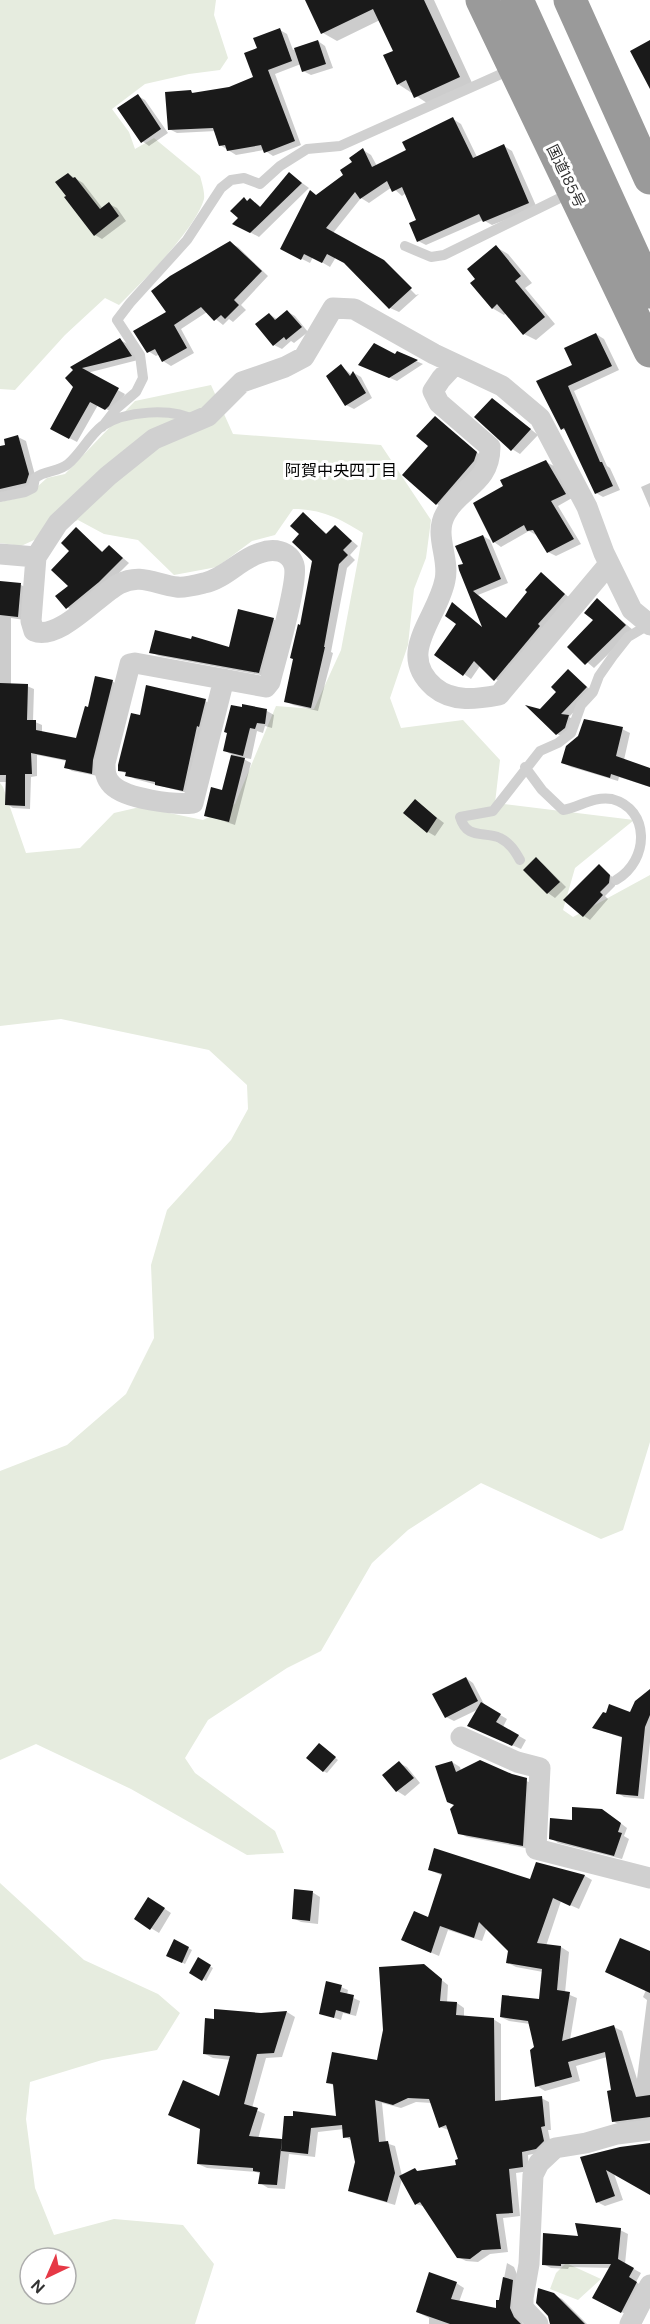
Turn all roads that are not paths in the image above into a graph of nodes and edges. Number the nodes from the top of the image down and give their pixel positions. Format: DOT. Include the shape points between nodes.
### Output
graph roads {
  1 [pos="482,0"];
  2 [pos="516,0"];
  3 [pos="538,0"];
  4 [pos="570,0"];
  5 [pos="514,68"];
  6 [pos="579,114"];
  7 [pos="643,141"];
  8 [pos="650,178"];
  9 [pos="573,191"];
  10 [pos="405,246"];
  11 [pos="650,246"];
  12 [pos="650,292"];
  13 [pos="650,351"];
  14 [pos="455,364"];
  15 [pos="196,421"];
  16 [pos="102,427"];
  17 [pos="0,497"];
  18 [pos="0,554"];
  19 [pos="36,557"];
  20 [pos="609,564"];
  21 [pos="649,625"];
  22 [pos="224,679"];
  23 [pos="525,767"];
  24 [pos="520,860"];
  25 [pos="616,880"];
  26 [pos="461,1737"];
  27 [pos="650,1878"];
  28 [pos="650,2130"];
  29 [pos="650,2284"];
  30 [pos="538,2324"];
  31 [pos="630,2324"];
  1 -- 5 [label="highway, 国道185号"];
  2 -- 6 [label="highway"];
  3 -- 6 [label="highway"];
  4 -- 7 [label="highway"];
  5 -- 9 [label="highway, 国道185号"];
  5 -- 16 [label="lane" via="340,146 307,149 260,184 244,178 231,180 221,188 188,240 117,320 140,355 143,378 136,392"];
  6 -- 11 [label="highway"];
  6 -- 12 [label="highway"];
  7 -- 8 [label="highway"];
  9 -- 10 [label="lane" via="444,255 431,257"];
  9 -- 13 [label="highway, 国道185号"];
  14 -- 15 [label="street" via="354,309 333,308 304,357 242,382 208,416"];
  14 -- 20 [label="street" via="502,386 540,418 587,507"];
  14 -- 20 [label="street" via="433,391 439,403 490,447 490,460 482,475 445,513 440,532 446,577 420,642 417,657 423,677 439,691 458,698 474,700 499,695"];
  15 -- 16 [label="lane" via="184,414 132,414"];
  15 -- 19 [label="street" via="154,439 108,476 58,523"];
  16 -- 17 [label="lane" via="66,466 43,472 35,478 33,488 25,492"];
  18 -- 19 [label="street"];
  19 -- 22 [label="street" via="31,621 34,631 41,634 65,624 128,580 143,578 179,588 207,583 260,553 276,550 287,554 294,566 294,585 270,682 266,687"];
  20 -- 21 [label="street" via="633,610"];
  21 -- 23 [label="lane" via="628,637 613,656 581,705 571,733 540,751"];
  22 -- 22 [label="street" via="130,664 105,763 105,773 112,785 126,794 193,803"];
  23 -- 24 [label="lane" via="493,811 460,817 463,826 473,834 501,839 512,846"];
  23 -- 25 [label="lane" via="563,810 592,799 611,799 639,813 647,826 646,842 626,874"];
  26 -- 27 [label="street" via="540,1768 536,1849"];
  28 -- 30 [label="street" via="555,2148 539,2163 533,2175 529,2264 523,2298 524,2308"];
  29 -- 31 [label="street"];
}
